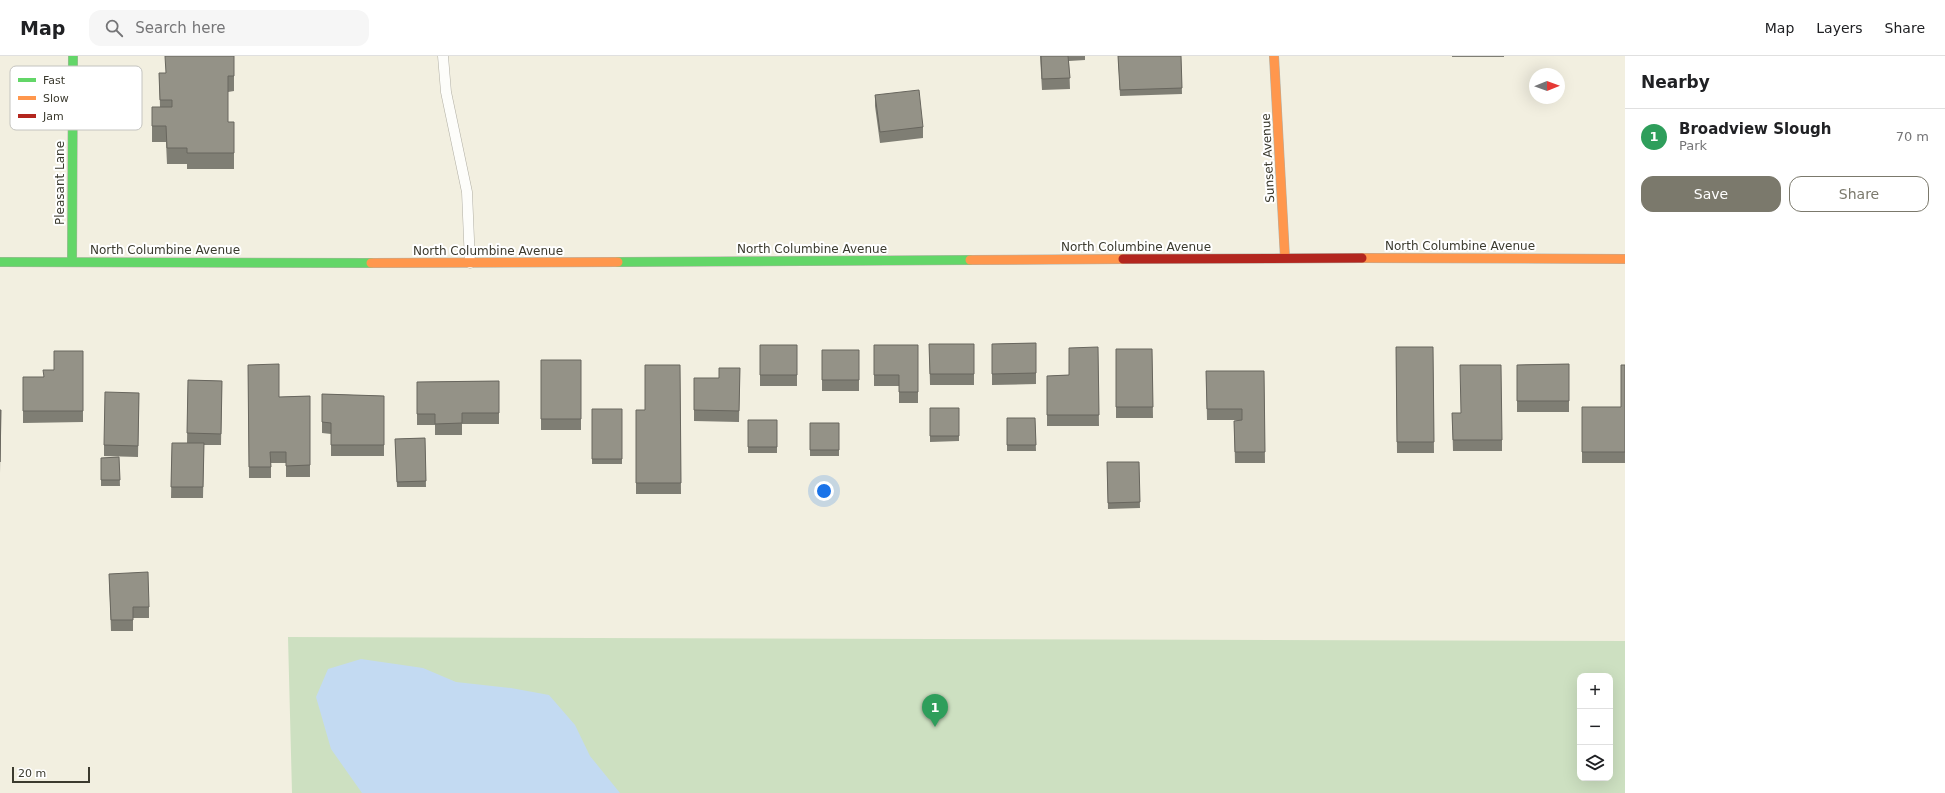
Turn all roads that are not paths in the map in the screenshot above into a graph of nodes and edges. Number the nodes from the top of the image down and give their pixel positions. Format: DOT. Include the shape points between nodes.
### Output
graph roads {
  1 [pos="73,56"];
  2 [pos="443,56"];
  3 [pos="1274,56"];
  4 [pos="73,66"];
  5 [pos="73,130"];
  6 [pos="1285,258"];
  7 [pos="1625,259"];
  8 [pos="0,262"];
  9 [pos="72,262"];
  10 [pos="470,263"];
  1 -- 4 [label="main road, Pleasant Lane"];
  2 -- 10 [label="lane" via="446,92 467,192"];
  3 -- 6 [label="main road, Sunset Avenue"];
  5 -- 9 [label="main road, Pleasant Lane"];
  6 -- 7 [label="main road, North Columbine Avenue"];
  6 -- 10 [label="main road, North Columbine Avenue"];
  8 -- 9 [label="main road, North Columbine Avenue"];
  9 -- 10 [label="main road, North Columbine Avenue"];
}
